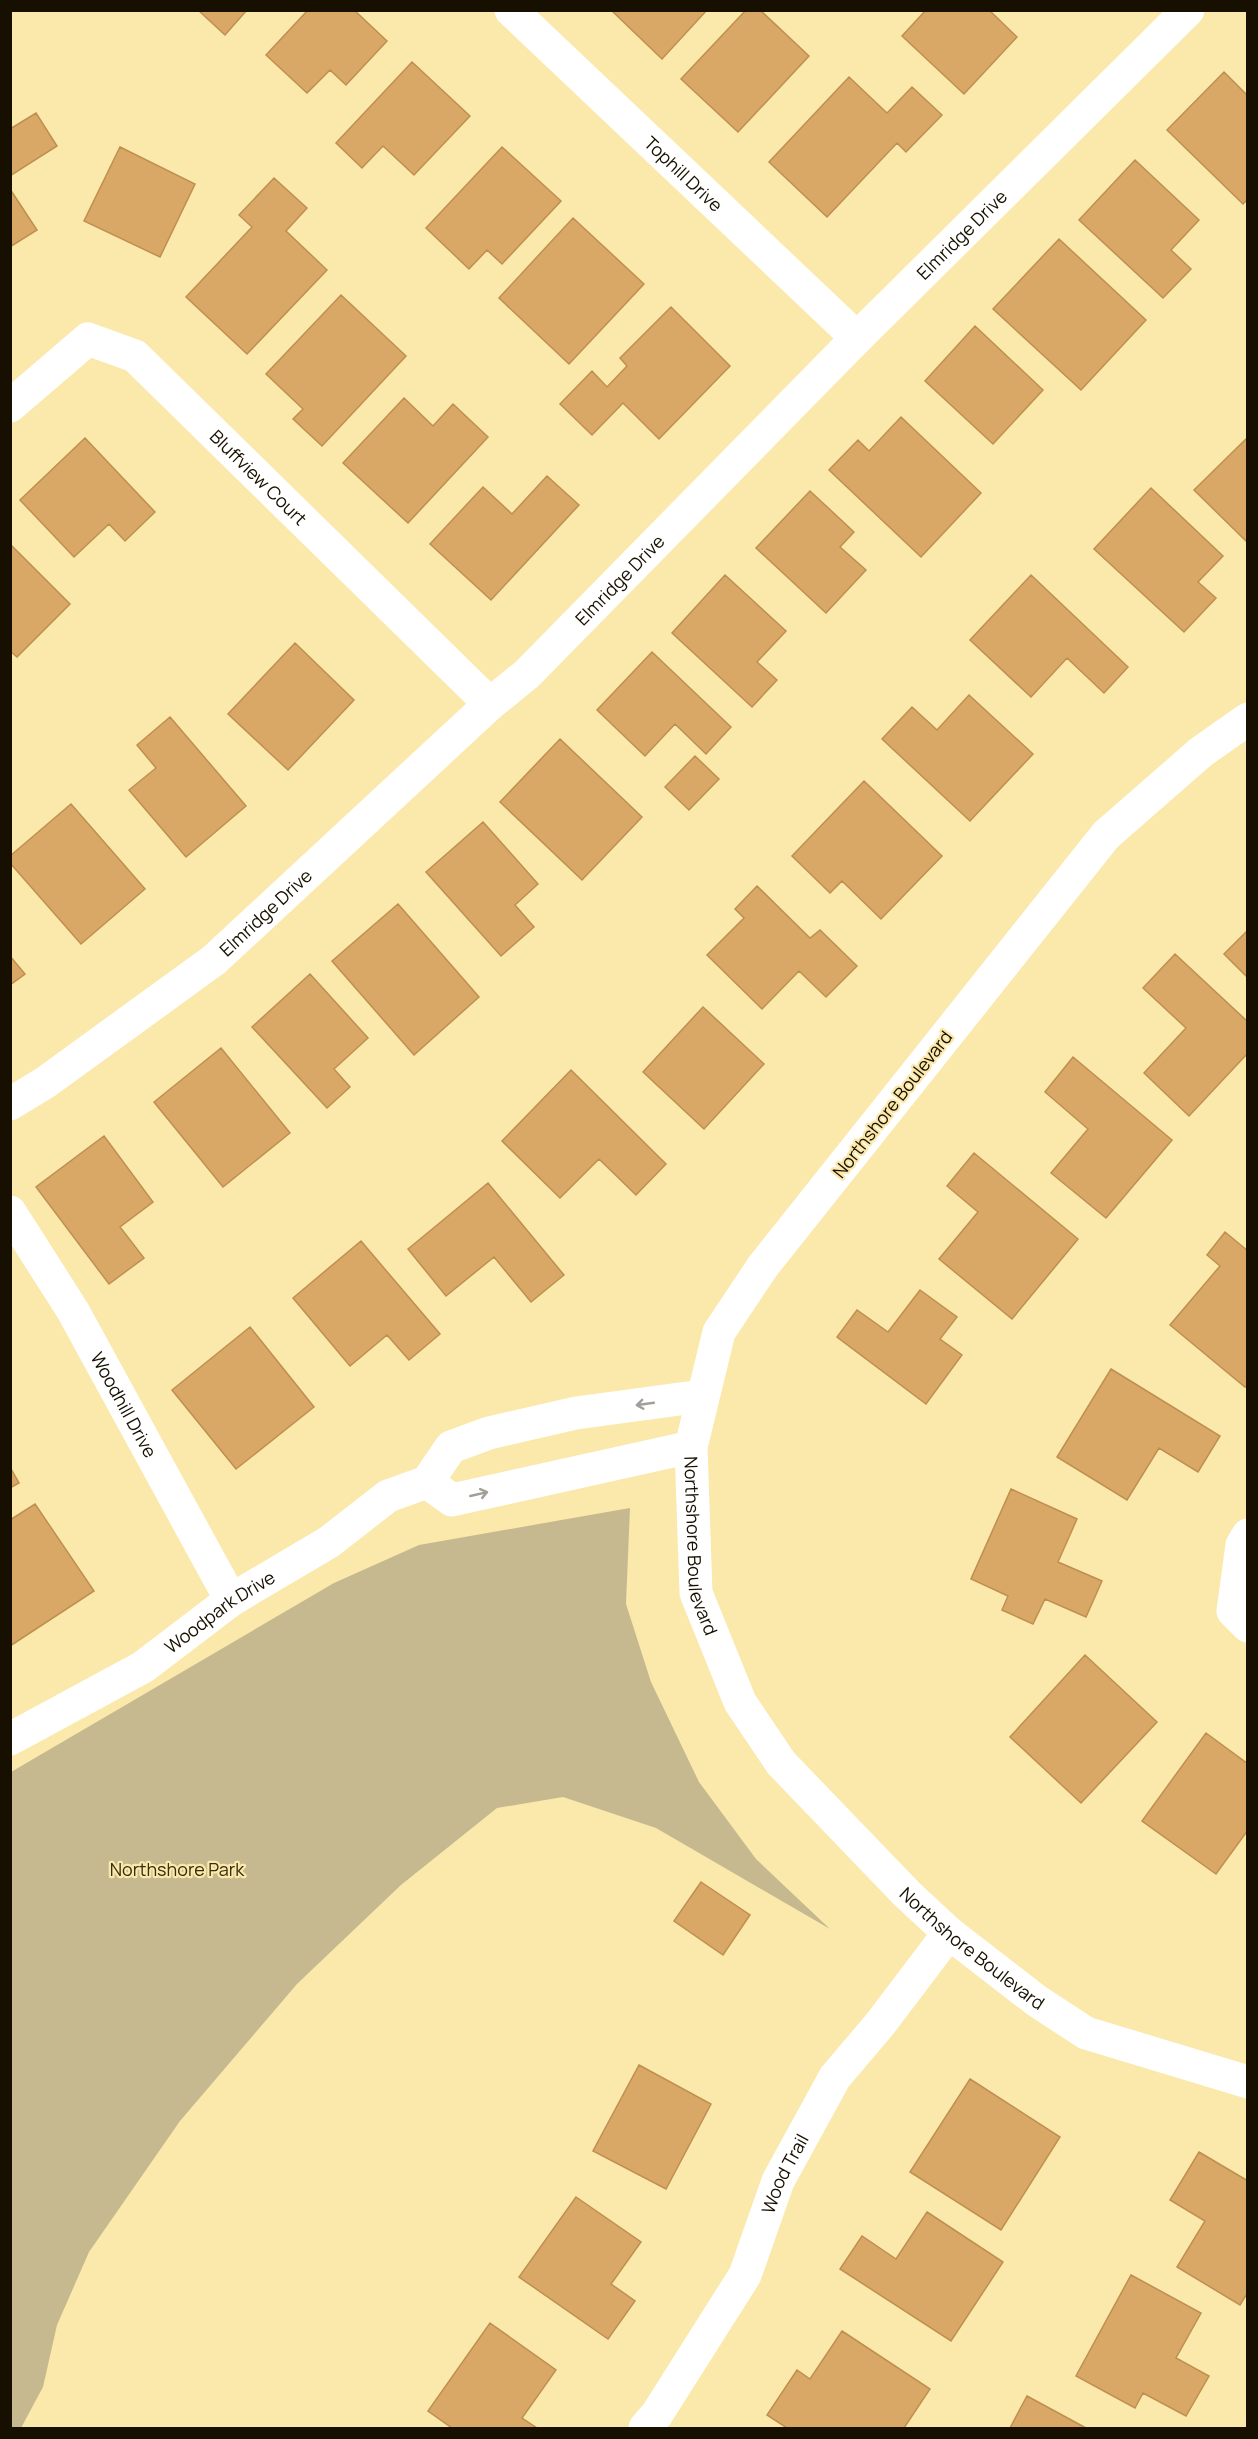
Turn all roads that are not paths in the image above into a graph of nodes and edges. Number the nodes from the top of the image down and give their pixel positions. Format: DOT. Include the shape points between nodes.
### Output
graph roads {
  1 [pos="511,10"];
  2 [pos="1188,10"];
  3 [pos="857,338"];
  4 [pos="10,406"];
  5 [pos="490,704"];
  6 [pos="1248,719"];
  7 [pos="10,1104"];
  8 [pos="10,1212"];
  9 [pos="702,1396"];
  10 [pos="691,1447"];
  11 [pos="427,1482"];
  12 [pos="1248,1535"];
  13 [pos="231,1600"];
  14 [pos="1240,1618"];
  15 [pos="10,1739"];
  16 [pos="949,1934"];
  17 [pos="1248,2082"];
  18 [pos="645,2428"];
  1 -- 3 [label="street, Tophill Drive"];
  2 -- 3 [label="street, Elmridge Drive"];
  3 -- 5 [label="street, Elmridge Drive" via="527,674"];
  4 -- 5 [label="street, Bluffview Court" via="88,339 135,356"];
  5 -- 7 [label="street, Elmridge Drive" via="214,960"];
  6 -- 9 [label="street, Northshore Boulevard" via="1201,752 1106,835 764,1266 719,1332"];
  8 -- 13 [label="street, Woodhill Drive" via="74,1311"];
  9 -- 10 [label="street, Northshore Boulevard"];
  9 -- 11 [label="street, one-way" via="576,1413 489,1433 451,1447"];
  11 -- 10 [label="street, one-way" via="452,1500"];
  10 -- 16 [label="street, Northshore Boulevard" via="696,1593 740,1702 782,1763"];
  11 -- 13 [label="street, Woodpark Drive" via="388,1496 329,1542"];
  12 -- 14 [label="street" via="1242,1545"];
  13 -- 15 [label="street, Woodpark Drive" via="143,1667"];
  16 -- 17 [label="street, Northshore Boulevard" via="1086,2033"];
  16 -- 18 [label="street, Wood Trail" via="835,2077 778,2181 745,2275"];
}
